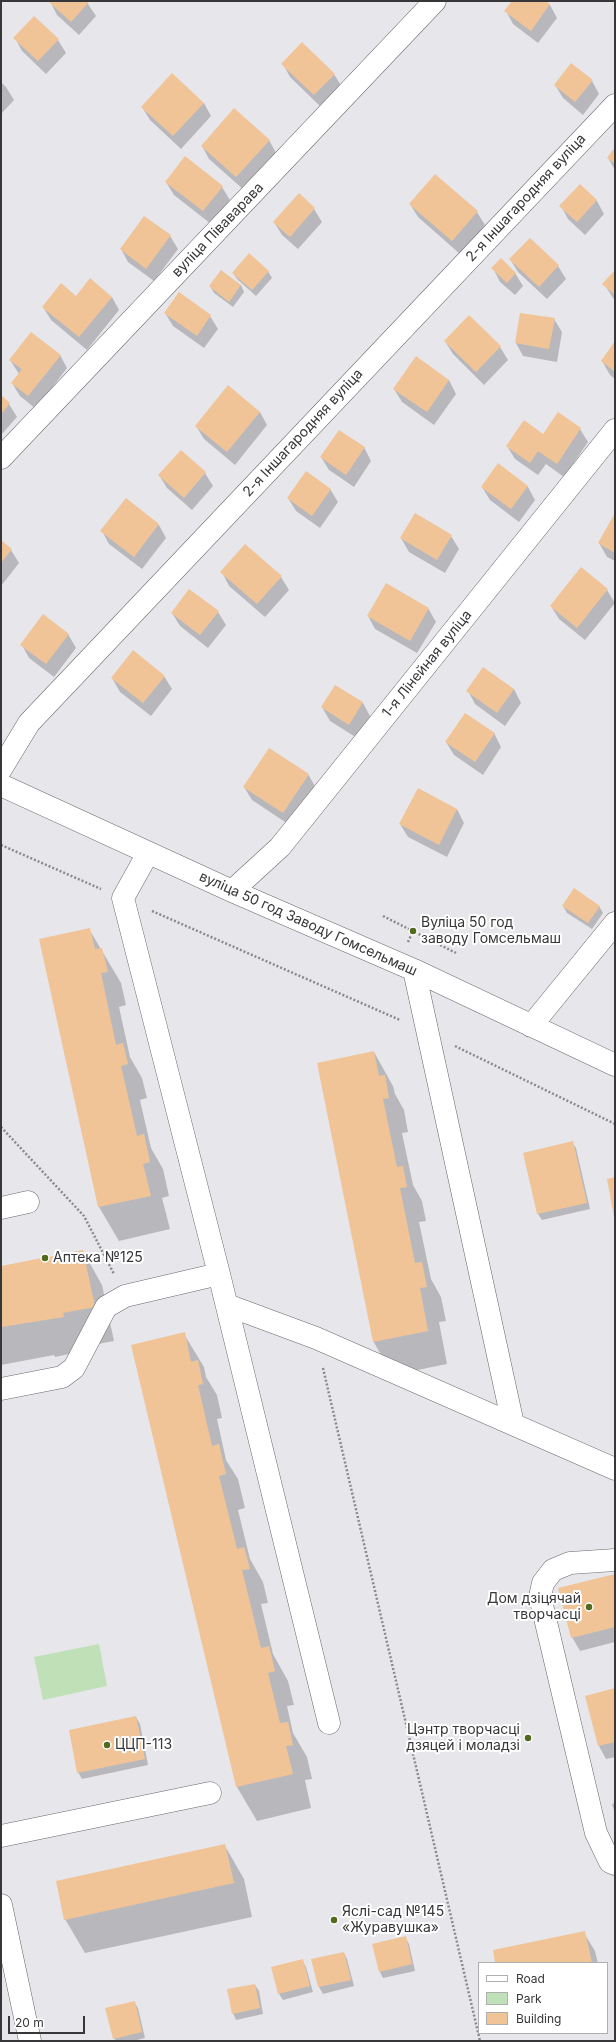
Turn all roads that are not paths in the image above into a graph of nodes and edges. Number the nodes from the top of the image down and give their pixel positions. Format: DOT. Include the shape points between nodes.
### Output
graph roads {
  1 [pos="435,1"];
  2 [pos="615,105"];
  3 [pos="615,430"];
  4 [pos="1,458"];
  5 [pos="1,769"];
  6 [pos="1,785"];
  7 [pos="148,853"];
  8 [pos="232,891"];
  9 [pos="615,924"];
  10 [pos="414,970"];
  11 [pos="531,1026"];
  12 [pos="615,1065"];
  13 [pos="28,1202"];
  14 [pos="1,1208"];
  15 [pos="219,1274"];
  16 [pos="227,1305"];
  17 [pos="1,1389"];
  18 [pos="513,1424"];
  19 [pos="615,1469"];
  20 [pos="615,1560"];
  21 [pos="329,1723"];
  22 [pos="210,1793"];
  23 [pos="1,1836"];
  24 [pos="615,1864"];
  25 [pos="1,1905"];
  26 [pos="30,2041"];
  1 -- 4 [label="street, вуліца Піваварава"];
  2 -- 5 [label="street, 2-я Іншагародняя вуліца" via="29,723"];
  3 -- 8 [label="street, 1-я Лінейная вуліца" via="280,847"];
  6 -- 7 [label="street, вуліца 50 год Заводу Гомсельмаш"];
  7 -- 8 [label="street, вуліца 50 год Заводу Гомсельмаш"];
  7 -- 15 [label="street" via="123,898"];
  8 -- 10 [label="street, вуліца 50 год Заводу Гомсельмаш"];
  9 -- 11 [label="street"];
  10 -- 11 [label="street, вуліца 50 год Заводу Гомсельмаш"];
  10 -- 18 [label="street"];
  11 -- 12 [label="street, вуліца 50 год Заводу Гомсельмаш"];
  13 -- 14 [label="street"];
  15 -- 16 [label="street"];
  15 -- 17 [label="street" via="125,1296 106,1307 74,1368 62,1377"];
  16 -- 18 [label="street" via="316,1338"];
  16 -- 21 [label="street"];
  18 -- 19 [label="street"];
  20 -- 24 [label="street" via="570,1563 553,1570 543,1584 540,1597 596,1832 610,1862"];
  22 -- 23 [label="street"];
  25 -- 26 [label="street"];
}
